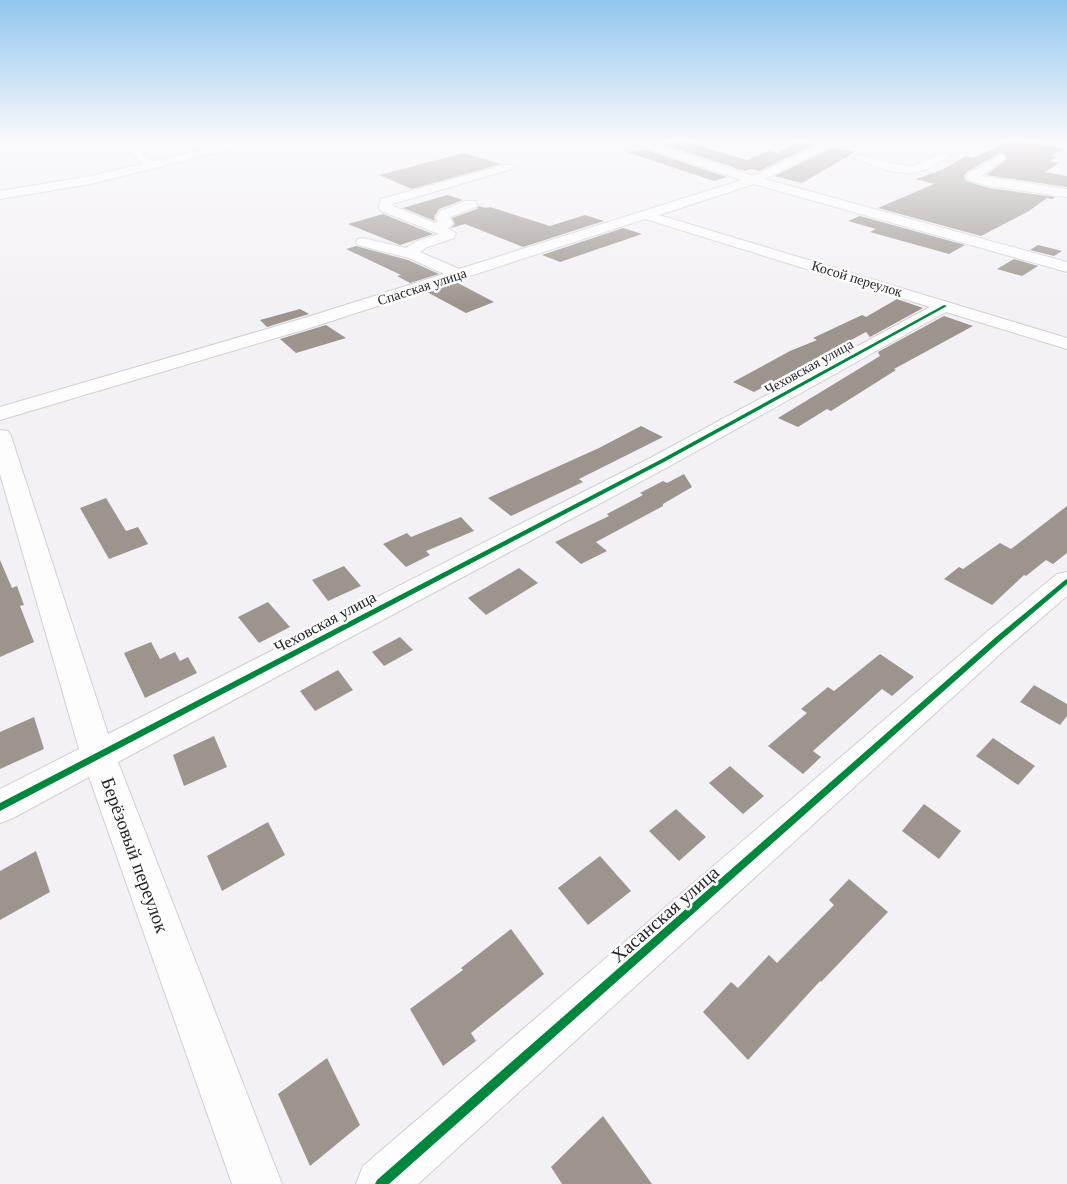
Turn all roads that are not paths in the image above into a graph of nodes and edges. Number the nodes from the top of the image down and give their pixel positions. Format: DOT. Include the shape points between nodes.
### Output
graph roads {
  1 [pos="410,195"];
  2 [pos="706,195"];
  3 [pos="809,195"];
  4 [pos="471,204"];
  5 [pos="646,214"];
  6 [pos="436,228"];
  7 [pos="363,242"];
  8 [pos="409,253"];
  9 [pos="1067,267"];
  10 [pos="458,275"];
  11 [pos="945,306"];
  12 [pos="1067,344"];
  13 [pos="0,414"];
  14 [pos="0,436"];
  15 [pos="1067,581"];
  16 [pos="98,755"];
  17 [pos="0,807"];
  18 [pos="257,1184"];
  19 [pos="381,1184"];
  1 -- 6 [label="street" via="386,202 386,208"];
  2 -- 5 [label="street, Спасская улица"];
  3 -- 9 [label="street"];
  4 -- 6 [label="street" via="445,214 446,224"];
  5 -- 10 [label="street, Спасская улица"];
  5 -- 11 [label="street, Косой переулок"];
  6 -- 8 [label="street" via="449,235 422,244"];
  7 -- 8 [label="street" via="382,250"];
  8 -- 10 [label="street"];
  10 -- 13 [label="street, Спасская улица"];
  11 -- 12 [label="street, Косой переулок"];
  11 -- 16 [label="street, Чеховская улица" via="673,455"];
  14 -- 16 [label="street, Берёзовый переулок"];
  15 -- 19 [label="street, Хасанская улица" via="998,638"];
  16 -- 17 [label="street, Чеховская улица"];
  16 -- 18 [label="street, Берёзовый переулок"];
}
